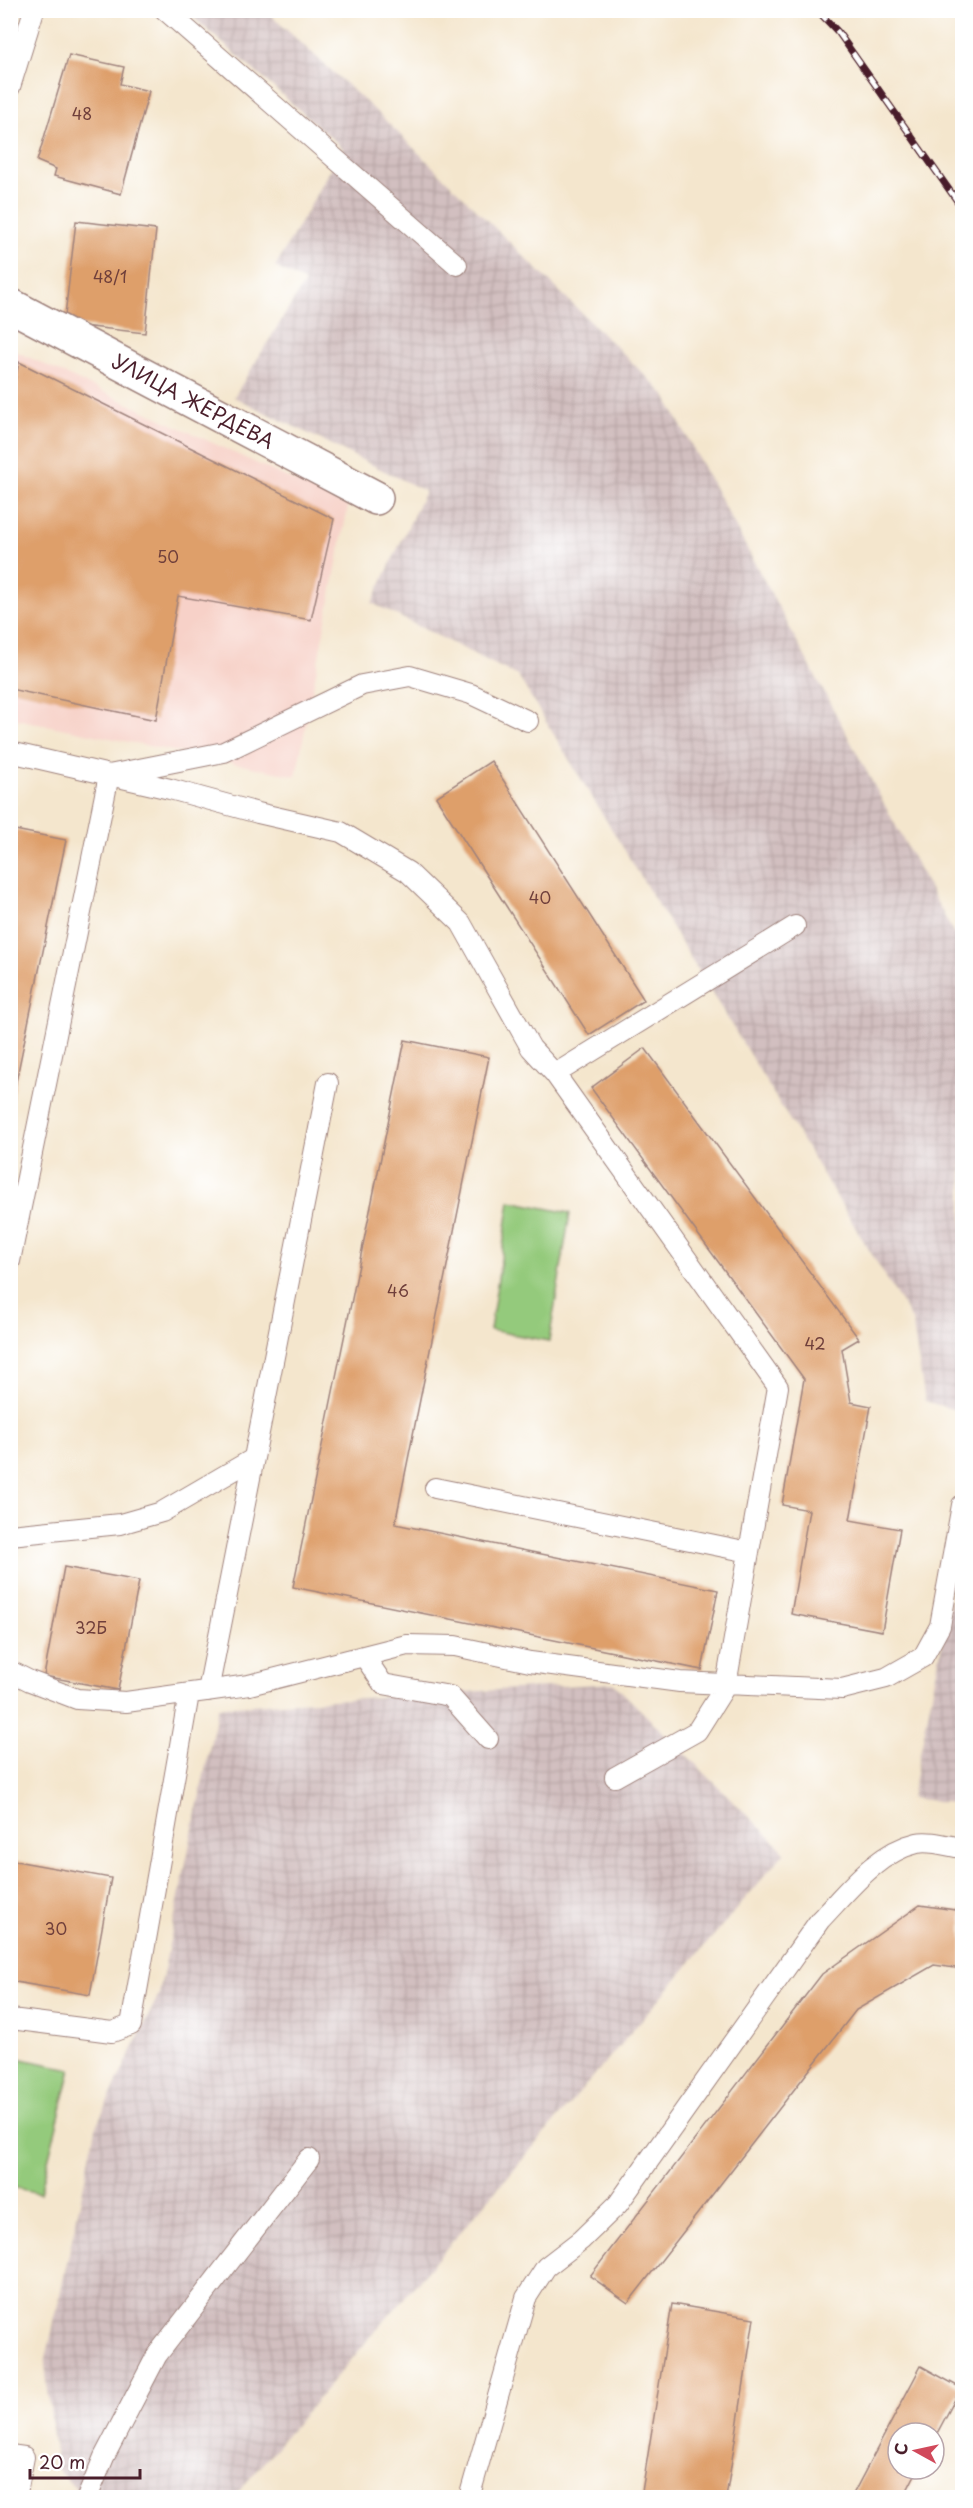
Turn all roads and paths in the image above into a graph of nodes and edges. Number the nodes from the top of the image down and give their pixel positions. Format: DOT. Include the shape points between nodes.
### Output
graph roads {
  1 [pos="34,10"];
  2 [pos="165,10"];
  3 [pos="10,87"];
  4 [pos="457,265"];
  5 [pos="10,305"];
  6 [pos="376,498"];
  7 [pos="528,721"];
  8 [pos="10,752"];
  9 [pos="109,775"];
  10 [pos="795,926"];
  11 [pos="555,1074"];
  12 [pos="328,1083"];
  13 [pos="10,1261"];
  14 [pos="253,1459"];
  15 [pos="435,1488"];
  16 [pos="963,1505"];
  17 [pos="10,1535"];
  18 [pos="749,1552"];
  19 [pos="364,1656"];
  20 [pos="10,1671"];
  21 [pos="726,1685"];
  22 [pos="198,1692"];
  23 [pos="488,1739"];
  24 [pos="615,1777"];
  25 [pos="963,1848"];
  26 [pos="10,2023"];
  27 [pos="309,2159"];
  28 [pos="10,2455"];
  29 [pos="15,2498"];
  30 [pos="87,2498"];
  31 [pos="469,2498"];
  1 -- 3 [label="lane"];
  2 -- 4 [label="lane"];
  5 -- 6 [label="street, УЛИЦА ЖЕРДЕВА"];
  7 -- 9 [label="lane" via="471,694 410,676 362,685 224,752"];
  8 -- 9 [label="lane"];
  9 -- 11 [label="lane" via="341,832 408,872 461,923 531,1048"];
  9 -- 13 [label="lane"];
  10 -- 11 [label="lane"];
  11 -- 18 [label="lane" via="778,1387"];
  12 -- 14 [label="lane"];
  14 -- 17 [label="lane" via="162,1512 120,1524"];
  14 -- 22 [label="lane"];
  15 -- 18 [label="lane"];
  16 -- 21 [label="lane" via="940,1626 923,1657 886,1678 842,1689"];
  18 -- 21 [label="lane"];
  19 -- 21 [label="lane" via="407,1645 455,1646 530,1662"];
  19 -- 22 [label="lane" via="249,1685"];
  19 -- 23 [label="lane" via="383,1684 450,1696"];
  20 -- 22 [label="lane" via="77,1699 126,1702"];
  21 -- 24 [label="lane" via="697,1731"];
  22 -- 26 [label="lane" via="131,2025 112,2032 11,2019"];
  25 -- 31 [label="lane" via="918,1842 887,1855 854,1885 820,1920 618,2204 582,2240 546,2267 526,2298"];
  27 -- 30 [label="lane" via="157,2355"];
  28 -- 29 [label="lane" via="24,2457"];
}
